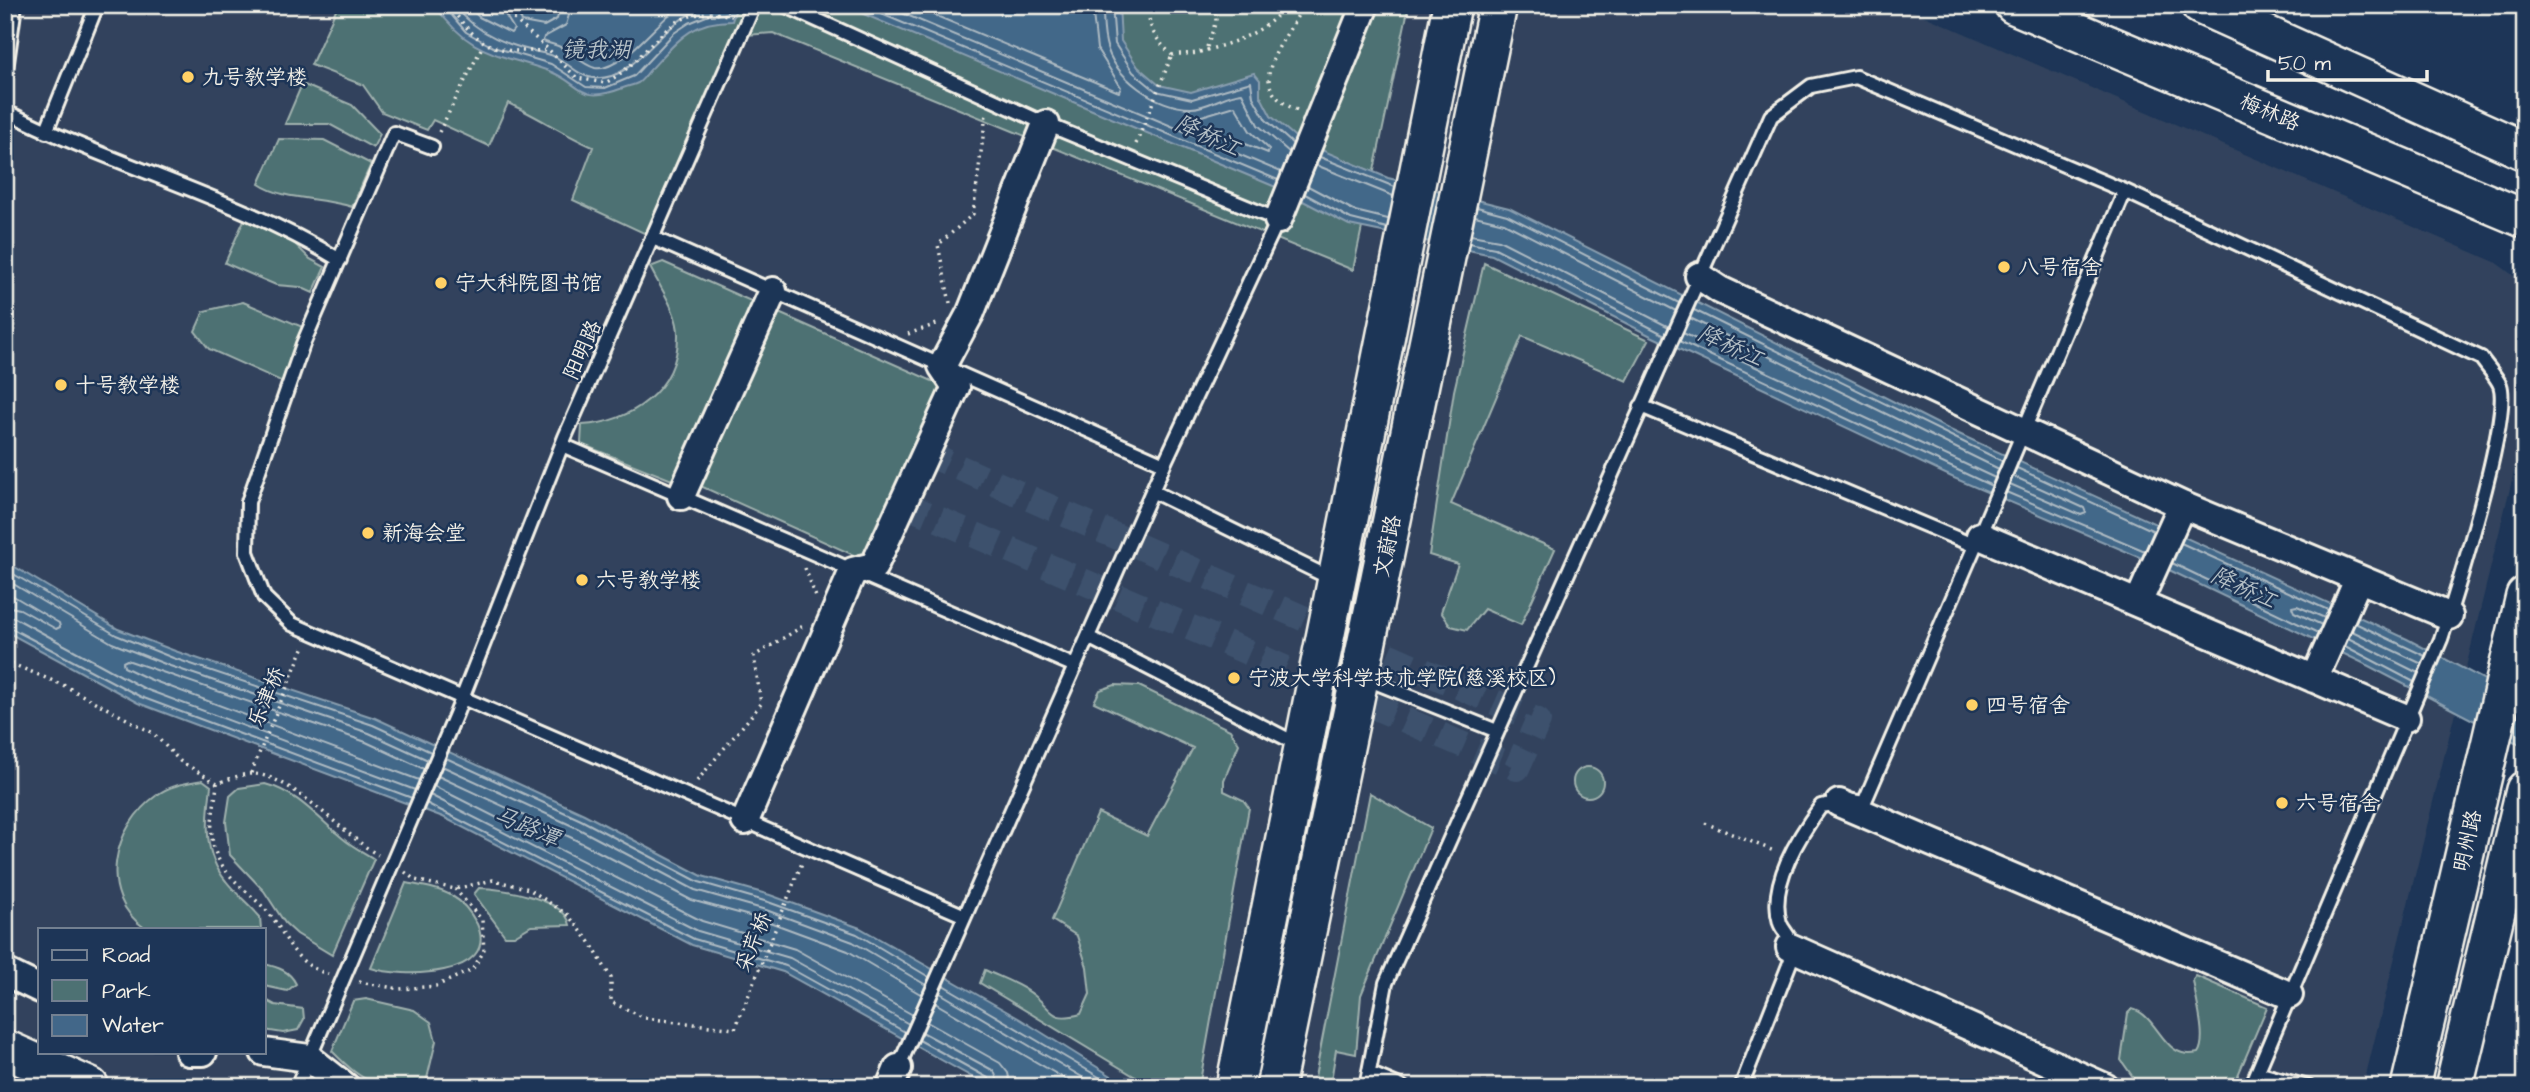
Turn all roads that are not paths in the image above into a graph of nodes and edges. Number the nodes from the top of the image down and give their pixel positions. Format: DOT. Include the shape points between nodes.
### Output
graph roads {
  1 [pos="15,5"];
  2 [pos="97,5"];
  3 [pos="754,5"];
  4 [pos="784,5"];
  5 [pos="1365,5"];
  6 [pos="1452,5"];
  7 [pos="1498,5"];
  8 [pos="2014,5"];
  9 [pos="2200,5"];
  10 [pos="5,77"];
  11 [pos="5,111"];
  12 [pos="1046,124"];
  13 [pos="46,132"];
  14 [pos="432,147"];
  15 [pos="2525,151"];
  16 [pos="2125,191"];
  17 [pos="1278,219"];
  18 [pos="2525,219"];
  19 [pos="653,238"];
  20 [pos="340,260"];
  21 [pos="1697,280"];
  22 [pos="773,290"];
  23 [pos="942,366"];
  24 [pos="1641,406"];
  25 [pos="2025,431"];
  26 [pos="562,445"];
  27 [pos="1164,464"];
  28 [pos="1152,491"];
  29 [pos="681,496"];
  30 [pos="2182,505"];
  31 [pos="1977,541"];
  32 [pos="853,570"];
  33 [pos="2358,580"];
  34 [pos="1336,581"];
  35 [pos="2525,596"];
  36 [pos="2138,603"];
  37 [pos="2445,628"];
  38 [pos="1088,637"];
  39 [pos="1075,666"];
  40 [pos="1360,676"];
  41 [pos="2314,679"];
  42 [pos="463,697"];
  43 [pos="2406,718"];
  44 [pos="1497,731"];
  45 [pos="1303,747"];
  46 [pos="2525,790"];
  47 [pos="1839,803"];
  48 [pos="745,821"];
  49 [pos="965,915"];
  50 [pos="1790,947"];
  51 [pos="5,972"];
  52 [pos="38,988"];
  53 [pos="2289,995"];
  54 [pos="5,1049"];
  55 [pos="266,1052"];
  56 [pos="309,1058"];
  57 [pos="1369,1073"];
  58 [pos="2257,1073"];
  59 [pos="894,1077"];
  60 [pos="90,1087"];
  61 [pos="298,1087"];
  62 [pos="346,1087"];
  63 [pos="1235,1087"];
  64 [pos="1275,1087"];
  65 [pos="1366,1087"];
  66 [pos="1402,1087"];
  67 [pos="1741,1087"];
  68 [pos="2105,1087"];
  69 [pos="2251,1087"];
  70 [pos="2308,1087"];
  71 [pos="2410,1087"];
  72 [pos="2454,1087"];
  1 -- 10 [label="lane"];
  2 -- 13 [label="lane"];
  3 -- 19 [label="lane, 阳明路"];
  4 -- 12 [label="lane"];
  5 -- 17 [label="street"];
  6 -- 34 [label="main road, 文蔚路"];
  7 -- 40 [label="main road, 文蔚路"];
  8 -- 18 [label="main road, 梅林路"];
  9 -- 15 [label="main road"];
  11 -- 13 [label="lane"];
  12 -- 17 [label="lane"];
  12 -- 23 [label="street"];
  13 -- 20 [label="lane" via="295,233"];
  14 -- 20 [label="lane" via="394,132"];
  16 -- 21 [label="lane" via="1856,77 1844,79 1811,86 1771,116"];
  16 -- 25 [label="lane"];
  16 -- 37 [label="lane" via="2481,358 2501,387 2496,440"];
  17 -- 27 [label="lane"];
  19 -- 22 [label="lane"];
  19 -- 26 [label="lane, 阳明路"];
  20 -- 42 [label="lane" via="303,344 248,502 247,552 264,597 292,624"];
  21 -- 24 [label="lane"];
  21 -- 25 [label="street"];
  22 -- 23 [label="lane"];
  22 -- 29 [label="street"];
  23 -- 27 [label="lane"];
  23 -- 32 [label="street" via="956,387 874,566"];
  24 -- 31 [label="lane"];
  24 -- 44 [label="lane"];
  25 -- 30 [label="street"];
  25 -- 31 [label="lane"];
  26 -- 29 [label="lane"];
  26 -- 42 [label="lane, 阳明路"];
  27 -- 28 [label="lane"];
  28 -- 34 [label="lane"];
  28 -- 38 [label="lane"];
  29 -- 32 [label="lane"];
  30 -- 33 [label="street"];
  30 -- 36 [label="street"];
  31 -- 36 [label="street"];
  31 -- 47 [label="lane" via="1864,803"];
  32 -- 39 [label="lane"];
  32 -- 48 [label="street" via="825,621"];
  33 -- 37 [label="street"];
  33 -- 41 [label="street"];
  34 -- 45 [label="main road, 文蔚路"];
  35 -- 71 [label="main road, 明州路"];
  36 -- 41 [label="street"];
  37 -- 43 [label="lane"];
  38 -- 39 [label="lane"];
  38 -- 45 [label="lane"];
  39 -- 49 [label="lane"];
  40 -- 44 [label="lane"];
  40 -- 64 [label="main road, 文蔚路"];
  41 -- 43 [label="street"];
  42 -- 48 [label="lane"];
  42 -- 56 [label="lane, 阳明路"];
  43 -- 53 [label="lane"];
  44 -- 57 [label="lane" via="1386,984"];
  45 -- 63 [label="main road, 文蔚路"];
  46 -- 72 [label="main road"];
  47 -- 50 [label="lane" via="1821,806 1790,858 1777,898 1780,925"];
  47 -- 53 [label="street"];
  48 -- 49 [label="lane"];
  49 -- 59 [label="lane"];
  50 -- 67 [label="lane" via="1791,960"];
  50 -- 68 [label="street"];
  51 -- 52 [label="street"];
  53 -- 58 [label="lane"];
  54 -- 60 [label="main road"];
  55 -- 56 [label="street"];
  56 -- 61 [label="lane, 阳明路"];
  56 -- 62 [label="street"];
  57 -- 65 [label="lane"];
  57 -- 66 [label="lane"];
  58 -- 69 [label="lane"];
  58 -- 70 [label="lane"];
}
